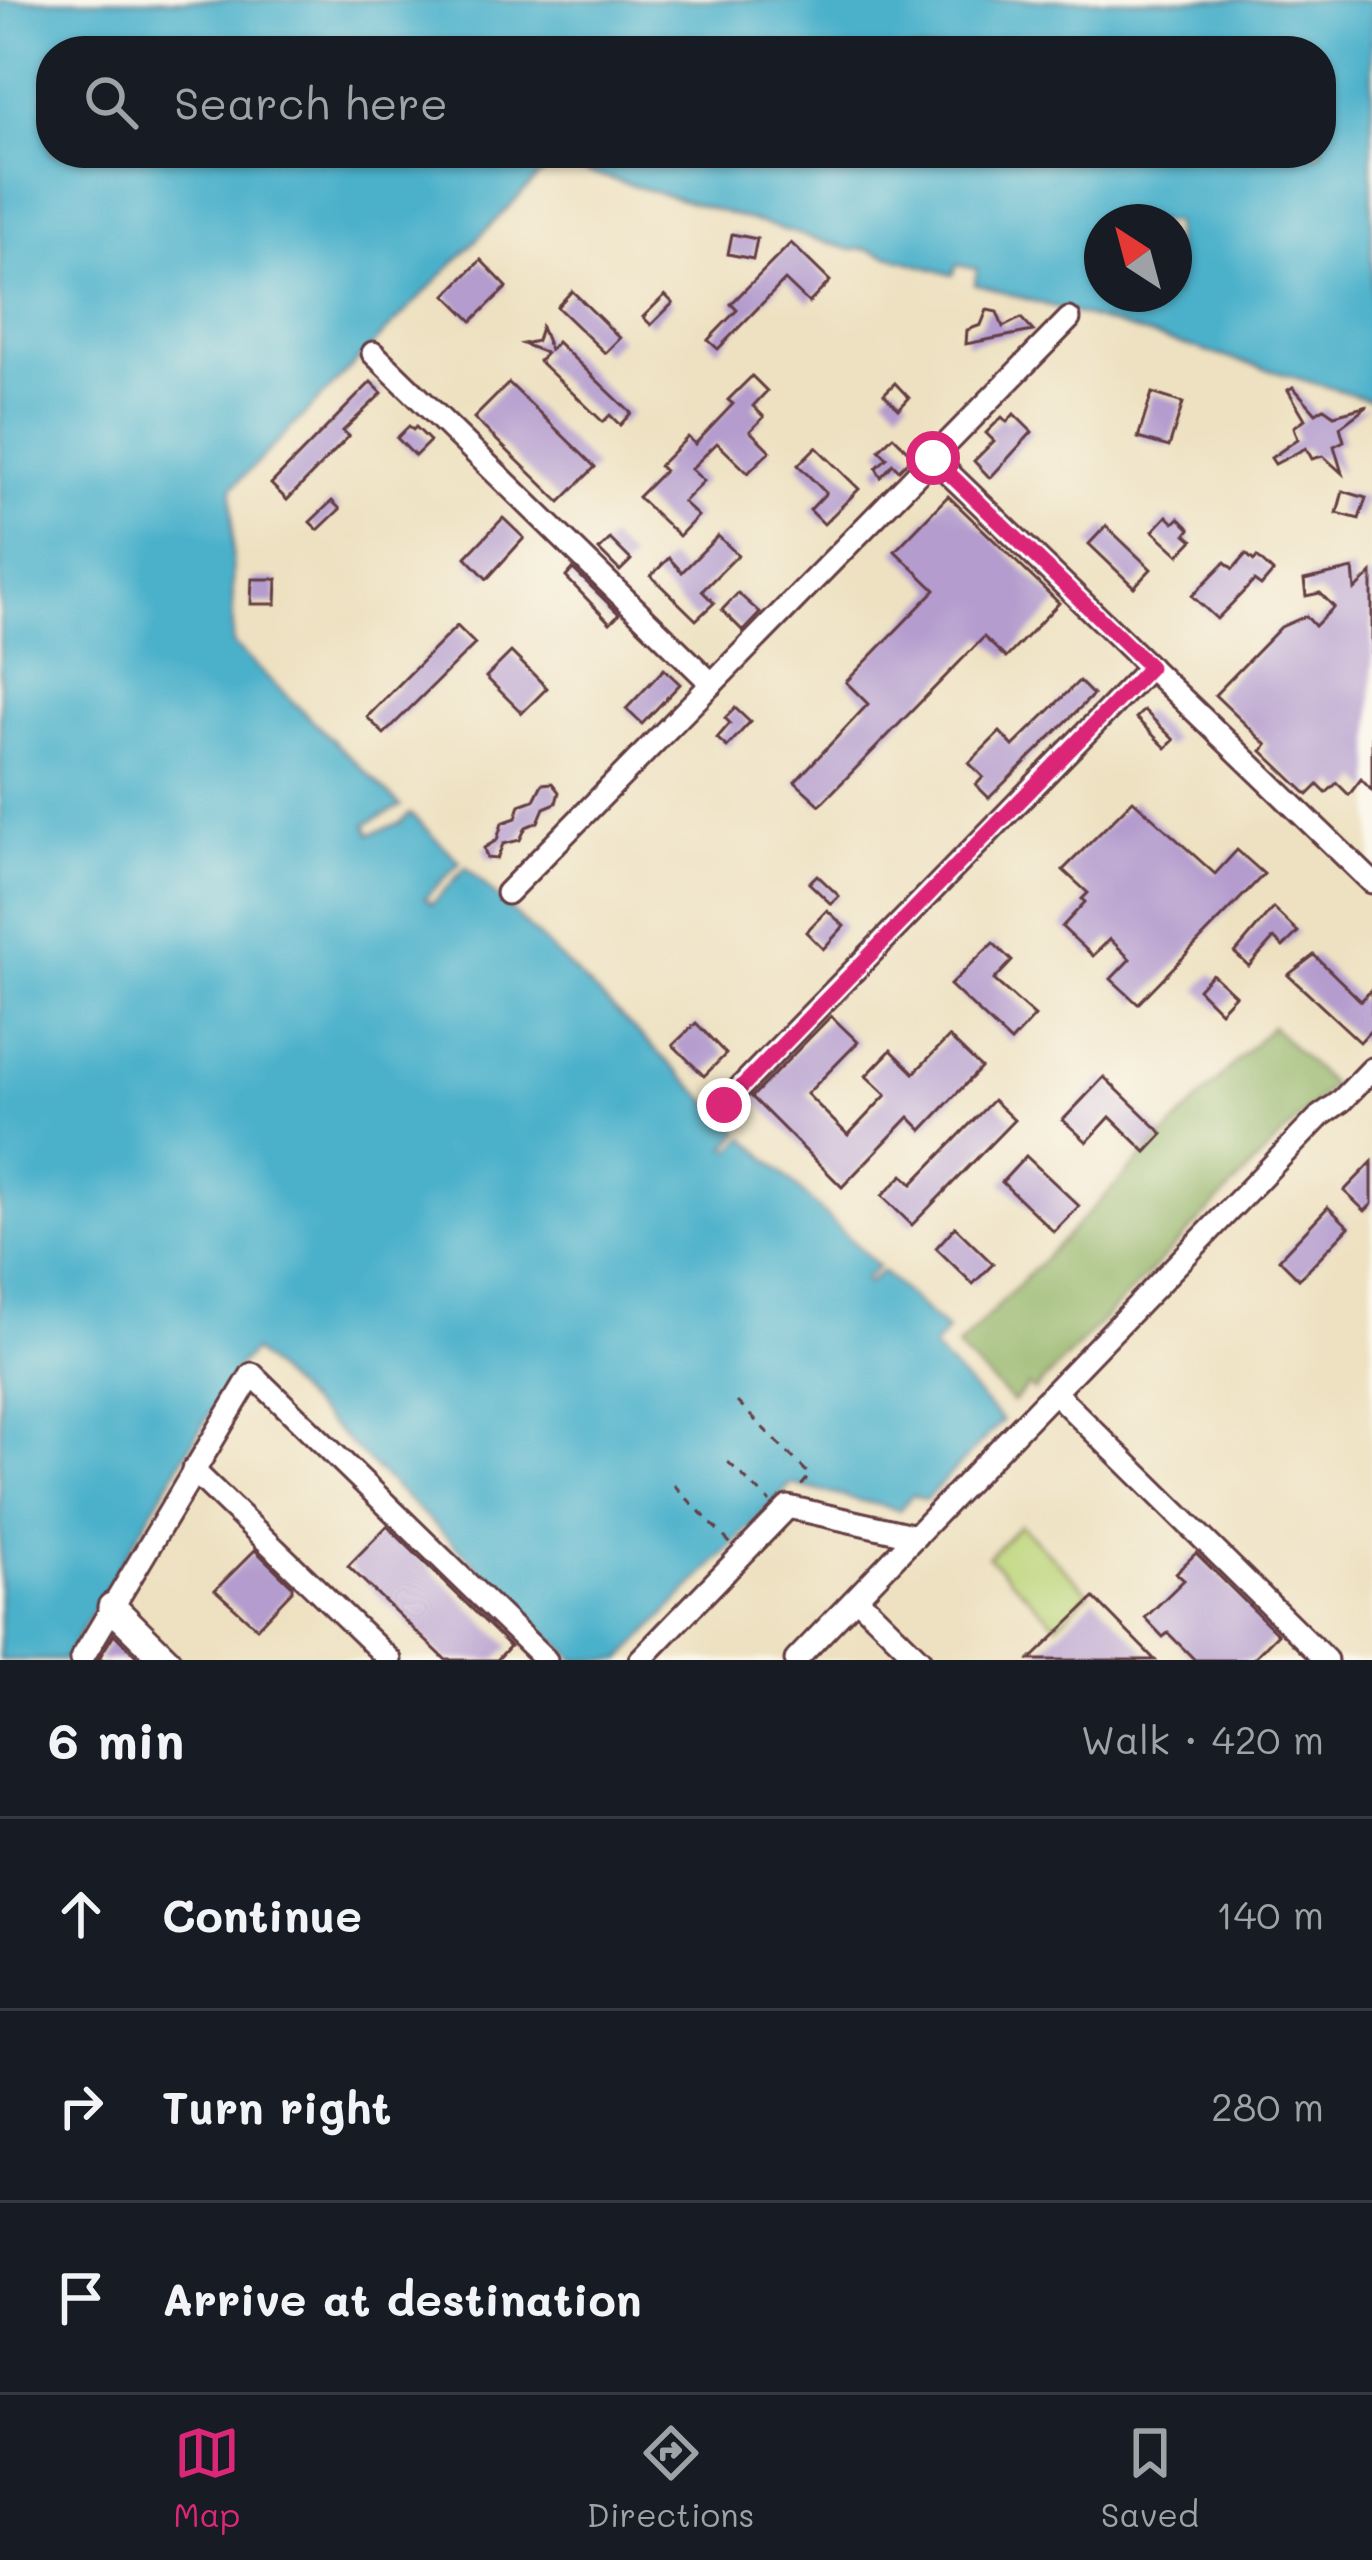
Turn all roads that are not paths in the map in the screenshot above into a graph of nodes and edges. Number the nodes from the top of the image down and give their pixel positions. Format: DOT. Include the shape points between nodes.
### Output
graph roads {
  1 [pos="1070,319"];
  2 [pos="373,353"];
  3 [pos="933,458"];
  4 [pos="1150,667"];
  5 [pos="712,684"];
  6 [pos="1372,881"];
  7 [pos="507,893"];
  8 [pos="1372,1069"];
  9 [pos="724,1105"];
  10 [pos="1054,1392"];
  11 [pos="193,1470"];
  12 [pos="916,1536"];
  13 [pos="857,1598"];
  14 [pos="112,1607"];
  15 [pos="81,1660"];
  16 [pos="166,1660"];
  17 [pos="390,1660"];
  18 [pos="546,1660"];
  19 [pos="640,1660"];
  20 [pos="796,1660"];
  21 [pos="920,1660"];
  22 [pos="1326,1660"];
  1 -- 3 [label="street"];
  2 -- 5 [label="street"];
  3 -- 4 [label="street"];
  3 -- 5 [label="street"];
  4 -- 6 [label="street"];
  4 -- 9 [label="street"];
  5 -- 7 [label="street"];
  8 -- 10 [label="street"];
  10 -- 12 [label="street"];
  10 -- 22 [label="street"];
  11 -- 14 [label="street"];
  11 -- 17 [label="street"];
  11 -- 18 [label="street" via="252,1374"];
  12 -- 13 [label="street"];
  12 -- 19 [label="street" via="788,1508"];
  13 -- 20 [label="street"];
  13 -- 21 [label="street"];
  14 -- 15 [label="street"];
  14 -- 16 [label="main road"];
}
